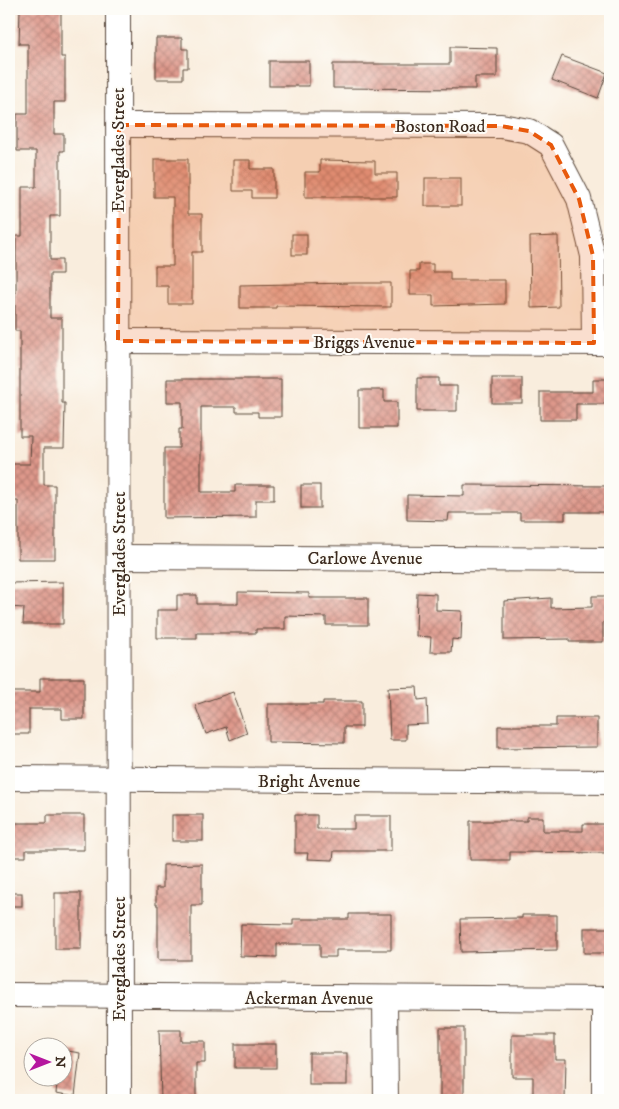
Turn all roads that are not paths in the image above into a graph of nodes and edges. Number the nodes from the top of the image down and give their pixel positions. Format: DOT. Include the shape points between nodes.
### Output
graph roads {
  1 [pos="118,9"];
  2 [pos="118,125"];
  3 [pos="118,341"];
  4 [pos="602,343"];
  5 [pos="119,557"];
  6 [pos="610,560"];
  7 [pos="9,778"];
  8 [pos="119,780"];
  9 [pos="610,782"];
  10 [pos="9,996"];
  11 [pos="119,996"];
  12 [pos="385,998"];
  13 [pos="607,999"];
  14 [pos="119,1100"];
  15 [pos="386,1100"];
  16 [pos="604,1100"];
  1 -- 2 [label="street, Everglades Street"];
  2 -- 3 [label="street, Everglades Street"];
  2 -- 4 [label="street, Boston Road" via="501,126 529,131 551,145 579,199 594,256"];
  3 -- 4 [label="street, Briggs Avenue"];
  3 -- 5 [label="street, Everglades Street"];
  5 -- 6 [label="street, Carlowe Avenue"];
  5 -- 8 [label="street, Everglades Street"];
  7 -- 8 [label="street, Bright Avenue"];
  8 -- 9 [label="street, Bright Avenue"];
  8 -- 11 [label="street, Everglades Street"];
  10 -- 11 [label="street, Ackerman Avenue"];
  11 -- 12 [label="street, Ackerman Avenue"];
  11 -- 14 [label="street, Everglades Street"];
  12 -- 13 [label="street, Ackerman Avenue"];
  12 -- 15 [label="street"];
  13 -- 16 [label="street"];
}
